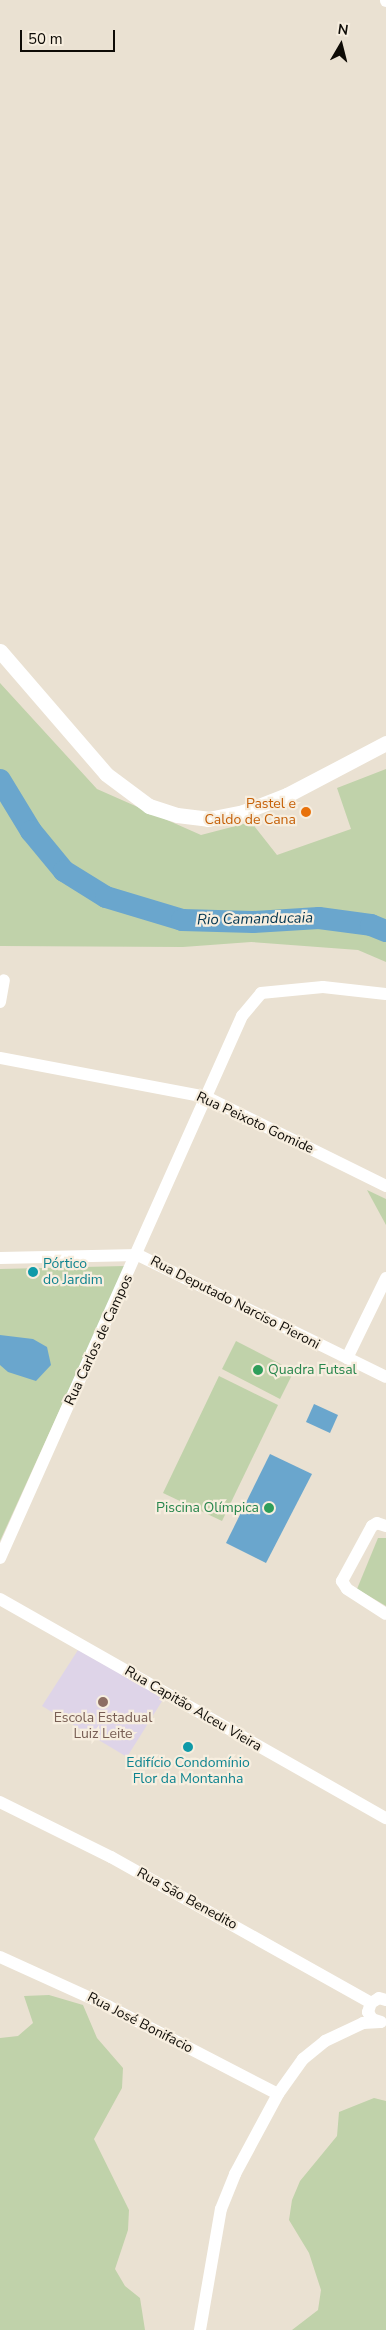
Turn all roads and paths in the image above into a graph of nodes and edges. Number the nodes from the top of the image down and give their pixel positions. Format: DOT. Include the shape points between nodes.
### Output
graph roads {
  1 [pos="0,651"];
  2 [pos="386,743"];
  3 [pos="386,754"];
  4 [pos="353,762"];
  5 [pos="4,980"];
  6 [pos="386,994"];
  7 [pos="0,1002"];
  8 [pos="0,1058"];
  9 [pos="206,1097"];
  10 [pos="386,1186"];
  11 [pos="138,1255"];
  12 [pos="0,1258"];
  13 [pos="386,1278"];
  14 [pos="347,1358"];
  15 [pos="386,1377"];
  16 [pos="386,1526"];
  17 [pos="0,1558"];
  18 [pos="0,1599"];
  19 [pos="386,1614"];
  20 [pos="0,1802"];
  21 [pos="386,1818"];
  22 [pos="0,1957"];
  23 [pos="386,2000"];
  24 [pos="367,2013"];
  25 [pos="383,2021"];
  26 [pos="278,2094"];
  27 [pos="200,2330"];
  1 -- 4 [label="main road" via="106,774 149,806 177,815 208,818 242,812 287,795"];
  2 -- 4 [label="main road"];
  3 -- 4 [label="main road"];
  5 -- 7 [label="street"];
  6 -- 9 [label="street, Rua Carlos de Campos" via="323,987 261,993 242,1016"];
  8 -- 9 [label="street, Rua Peixoto Gomide"];
  9 -- 10 [label="street, Rua Peixoto Gomide"];
  9 -- 11 [label="street, Rua Carlos de Campos"];
  11 -- 12 [label="street"];
  11 -- 14 [label="street, Rua Deputado Narciso Pieroni"];
  11 -- 17 [label="street, Rua Carlos de Campos"];
  13 -- 14 [label="street"];
  14 -- 15 [label="street, Rua Deputado Narciso Pieroni"];
  16 -- 19 [label="street" via="377,1523 372,1526 342,1581 343,1586"];
  18 -- 21 [label="street, Rua Capitão Alceu Vieira"];
  20 -- 24 [label="street, Rua São Benedito" via="111,1857"];
  22 -- 26 [label="street, Rua José Bonifacio" via="108,2006"];
  23 -- 24 [label="street" via="379,1998"];
  24 -- 25 [label="street"];
  24 -- 26 [label="street" via="303,2059"];
  26 -- 27 [label="street" via="235,2174 221,2209"];
}
